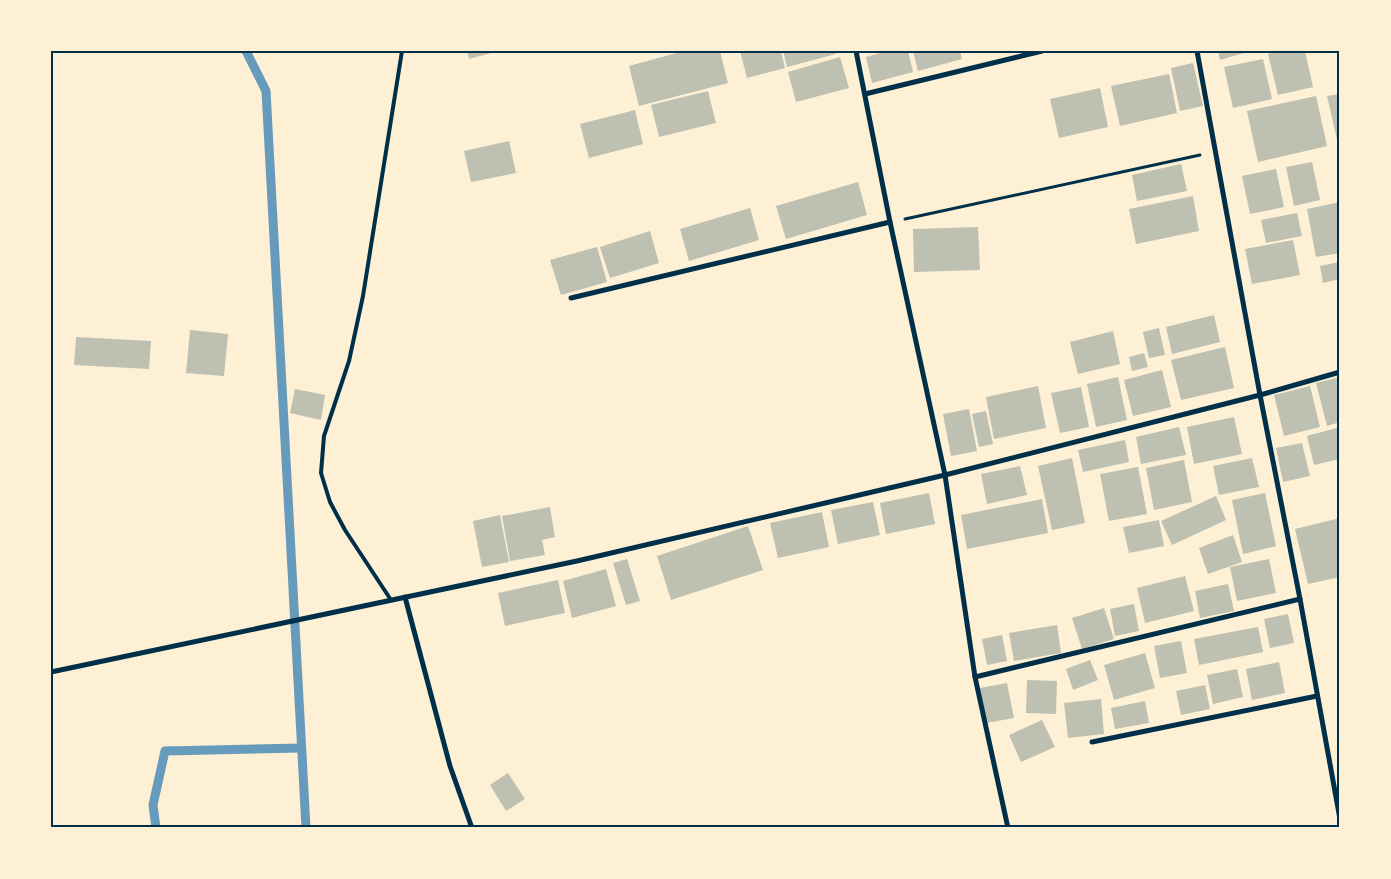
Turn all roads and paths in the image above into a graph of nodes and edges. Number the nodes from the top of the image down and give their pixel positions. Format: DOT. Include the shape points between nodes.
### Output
graph roads {
  1 [pos="402,51"];
  2 [pos="856,51"];
  3 [pos="1042,51"];
  4 [pos="1197,51"];
  5 [pos="865,94"];
  6 [pos="1215,151"];
  7 [pos="890,222"];
  8 [pos="571,298"];
  9 [pos="1340,372"];
  10 [pos="1260,395"];
  11 [pos="945,475"];
  12 [pos="405,597"];
  13 [pos="1300,599"];
  14 [pos="391,600"];
  15 [pos="51,672"];
  16 [pos="975,676"];
  17 [pos="1317,696"];
  18 [pos="1092,742"];
  19 [pos="1340,819"];
  20 [pos="472,828"];
  21 [pos="1008,828"];
  1 -- 14 [label="lane" via="363,296 349,361 324,436 321,472 330,502 345,530"];
  2 -- 5 [label="street"];
  3 -- 5 [label="street"];
  4 -- 6 [label="street"];
  5 -- 7 [label="street"];
  6 -- 7 [label="path"];
  6 -- 10 [label="street"];
  7 -- 8 [label="street"];
  7 -- 11 [label="street"];
  9 -- 10 [label="street"];
  10 -- 11 [label="street"];
  10 -- 13 [label="street"];
  11 -- 12 [label="street" via="577,561"];
  11 -- 16 [label="street"];
  12 -- 14 [label="street"];
  12 -- 20 [label="street" via="450,766"];
  13 -- 16 [label="street"];
  13 -- 17 [label="street"];
  14 -- 15 [label="street"];
  16 -- 21 [label="street"];
  17 -- 18 [label="street"];
  17 -- 19 [label="street"];
}
